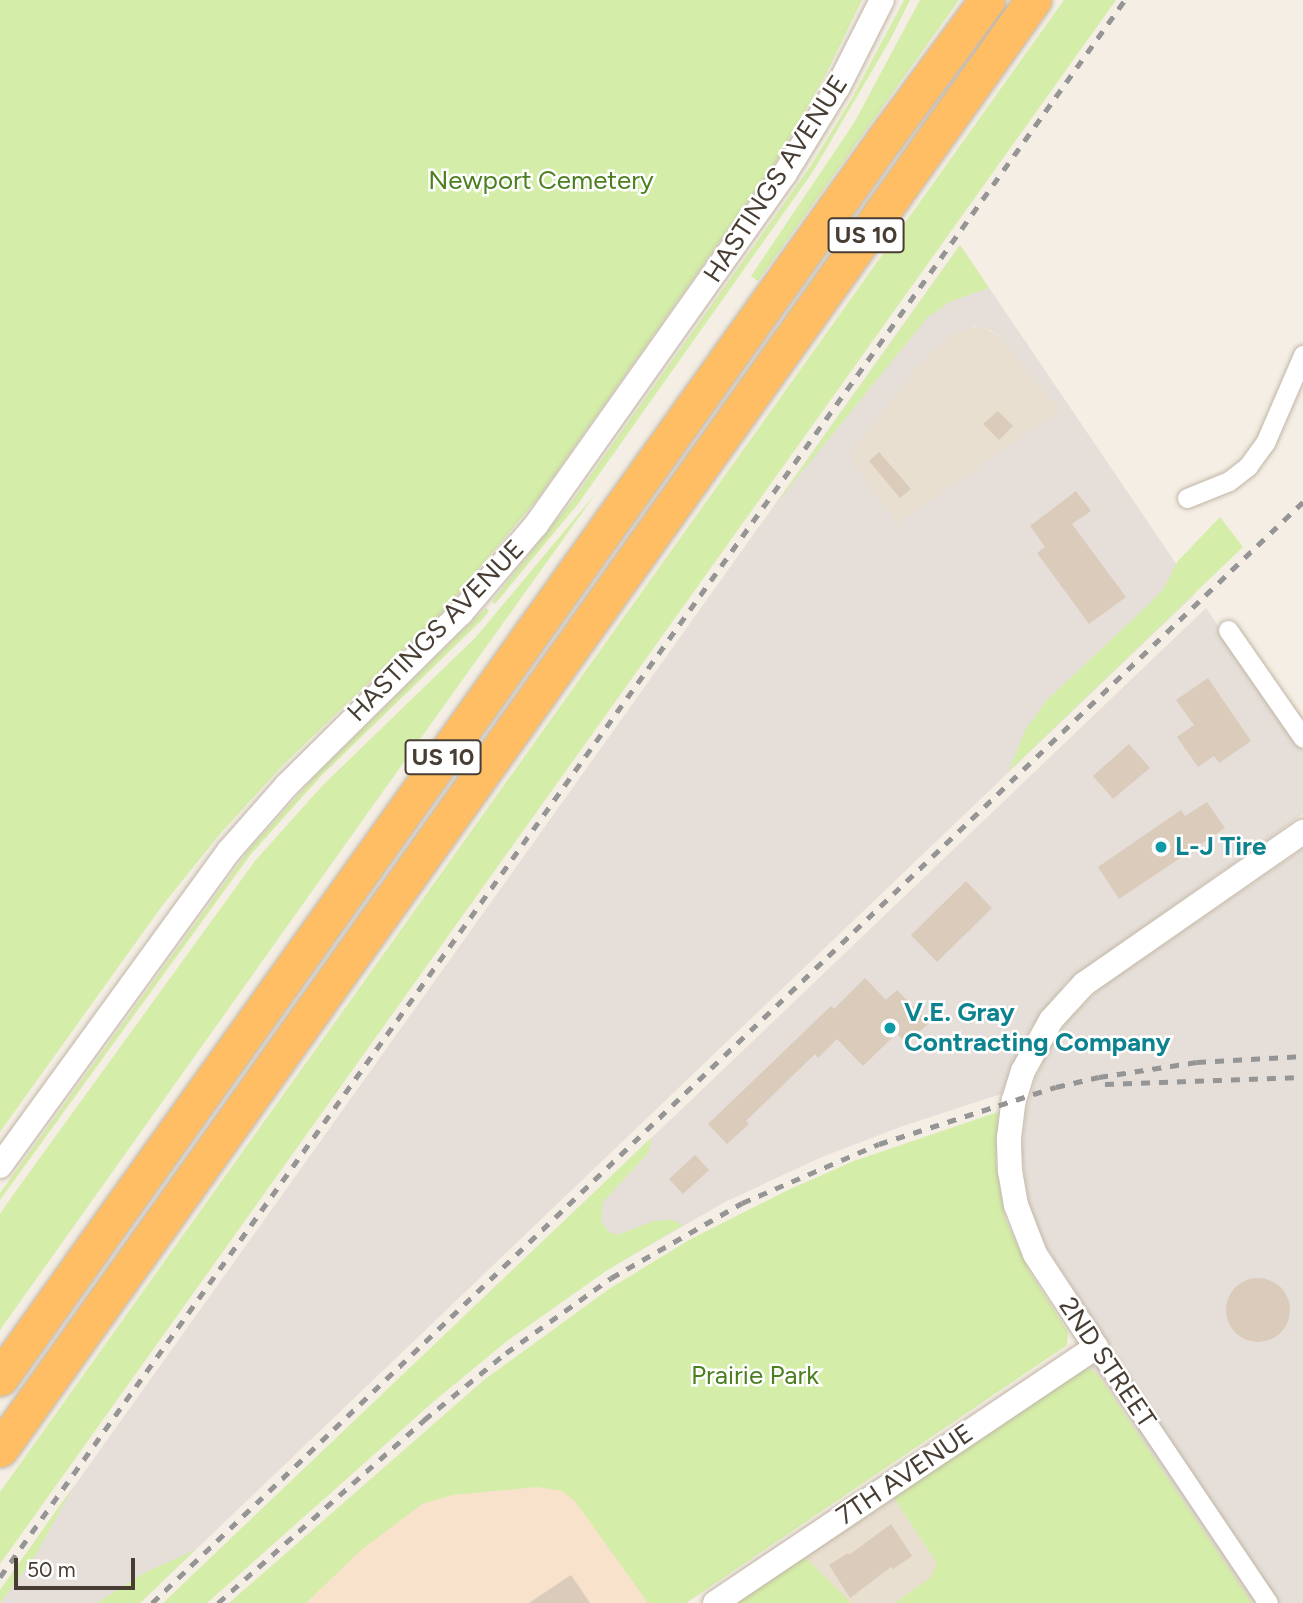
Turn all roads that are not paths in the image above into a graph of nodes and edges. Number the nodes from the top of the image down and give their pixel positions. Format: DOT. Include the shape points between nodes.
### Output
graph roads {
  1 [pos="881,0"];
  2 [pos="968,0"];
  3 [pos="988,0"];
  4 [pos="1033,0"];
  5 [pos="1053,0"];
  6 [pos="886,137"];
  7 [pos="1303,355"];
  8 [pos="699,469"];
  9 [pos="1187,498"];
  10 [pos="1228,630"];
  11 [pos="1303,738"];
  12 [pos="1303,832"];
  13 [pos="0,1166"];
  14 [pos="1096,1347"];
  15 [pos="0,1378"];
  16 [pos="0,1449"];
  17 [pos="715,1603"];
  18 [pos="1268,1603"];
  1 -- 13 [label="street, HASTINGS AVENUE" via="838,87 792,164 536,525 461,613 287,785 229,850"];
  2 -- 6 [label="highway" via="897,103"];
  3 -- 6 [label="highway, US 10"];
  4 -- 8 [label="highway, US 10"];
  5 -- 8 [label="highway" via="825,314"];
  6 -- 15 [label="highway, US 10"];
  7 -- 9 [label="street" via="1265,443 1248,466 1229,481"];
  8 -- 16 [label="highway, US 10"];
  10 -- 11 [label="street"];
  12 -- 14 [label="street, 2ND STREET" via="1084,984 1045,1028 1026,1064 1014,1100 1009,1161 1021,1224 1041,1265"];
  14 -- 17 [label="street, 7TH AVENUE"];
  14 -- 18 [label="street, 2ND STREET"];
}
